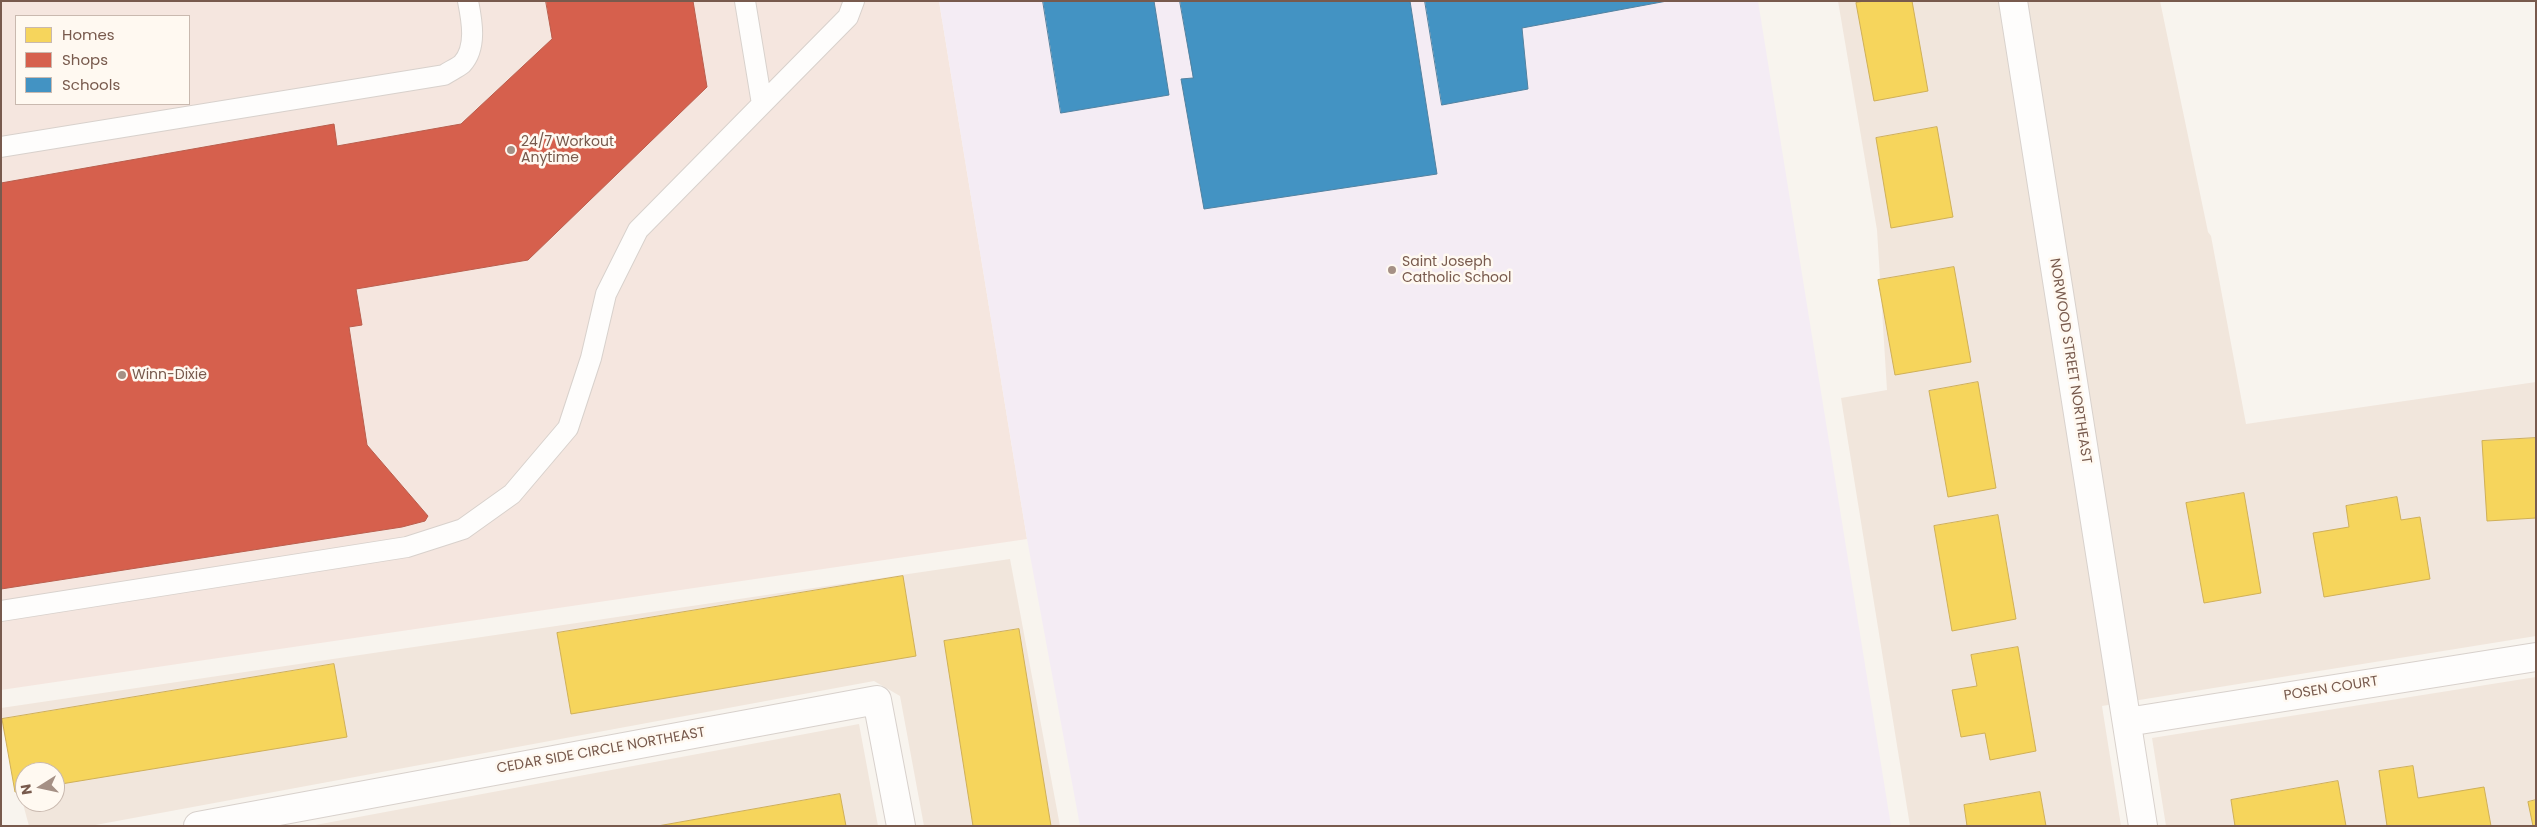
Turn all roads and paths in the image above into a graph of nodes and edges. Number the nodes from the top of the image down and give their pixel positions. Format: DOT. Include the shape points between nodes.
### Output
graph roads {
  1 [pos="468,1"];
  2 [pos="744,1"];
  3 [pos="854,1"];
  4 [pos="2013,1"];
  5 [pos="762,104"];
  6 [pos="1,147"];
  7 [pos="1,611"];
  8 [pos="2536,657"];
  9 [pos="2127,722"];
  10 [pos="198,826"];
  11 [pos="901,826"];
  12 [pos="2143,826"];
  1 -- 6 [label="lane" via="472,21 471,48 462,63 444,75"];
  2 -- 5 [label="lane"];
  3 -- 5 [label="lane" via="848,18"];
  4 -- 9 [label="street, NORWOOD STREET NORTHEAST"];
  5 -- 7 [label="lane" via="638,230 606,294 591,358 568,428 512,494 463,529 407,547"];
  8 -- 9 [label="street, POSEN COURT"];
  9 -- 12 [label="street, NORWOOD STREET NORTHEAST"];
  10 -- 11 [label="street, CEDAR SIDE CIRCLE NORTHEAST" via="877,700"];
}
